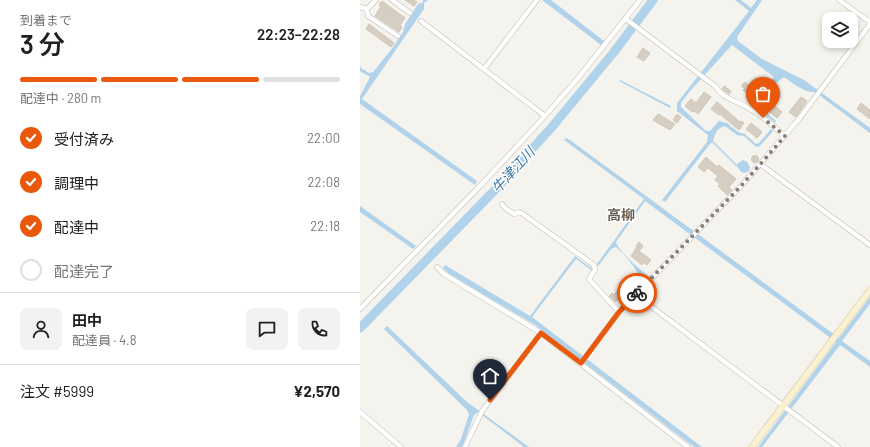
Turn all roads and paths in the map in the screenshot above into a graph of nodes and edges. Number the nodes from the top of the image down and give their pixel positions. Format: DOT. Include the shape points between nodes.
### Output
graph roads {
  1 [pos="376,0"];
  2 [pos="392,0"];
  3 [pos="537,0"];
  4 [pos="640,0"];
  5 [pos="839,0"];
  6 [pos="360,7"];
  7 [pos="367,9"];
  8 [pos="410,13"];
  9 [pos="626,19"];
  10 [pos="421,21"];
  11 [pos="870,23"];
  12 [pos="398,36"];
  13 [pos="484,69"];
  14 [pos="545,116"];
  15 [pos="785,136"];
  16 [pos="760,164"];
  17 [pos="502,204"];
  18 [pos="870,245"];
  19 [pos="437,267"];
  20 [pos="870,290"];
  21 [pos="636,295"];
  22 [pos="360,309"];
  23 [pos="619,312"];
  24 [pos="541,333"];
  25 [pos="581,363"];
  26 [pos="783,406"];
  27 [pos="360,412"];
  28 [pos="401,447"];
  29 [pos="465,447"];
  30 [pos="688,447"];
  31 [pos="752,447"];
  32 [pos="838,447"];
  1 -- 7 [label="street"];
  2 -- 8 [label="street"];
  3 -- 13 [label="street"];
  4 -- 9 [label="street"];
  5 -- 11 [label="street"];
  6 -- 7 [label="street"];
  7 -- 12 [label="street" via="368,16"];
  9 -- 14 [label="street"];
  9 -- 15 [label="street" via="705,78 727,98 753,110"];
  10 -- 13 [label="street"];
  11 -- 15 [label="street"];
  13 -- 14 [label="street"];
  14 -- 22 [label="street"];
  15 -- 16 [label="street"];
  16 -- 18 [label="street"];
  16 -- 21 [label="street"];
  17 -- 23 [label="street" via="514,214 520,212 594,267 589,279"];
  19 -- 24 [label="street" via="444,274"];
  20 -- 26 [label="street"];
  21 -- 23 [label="street"];
  21 -- 26 [label="street"];
  23 -- 25 [label="street"];
  24 -- 25 [label="street"];
  24 -- 29 [label="street" via="481,413"];
  25 -- 30 [label="street"];
  26 -- 31 [label="street"];
  26 -- 32 [label="street"];
  27 -- 28 [label="street"];
}
